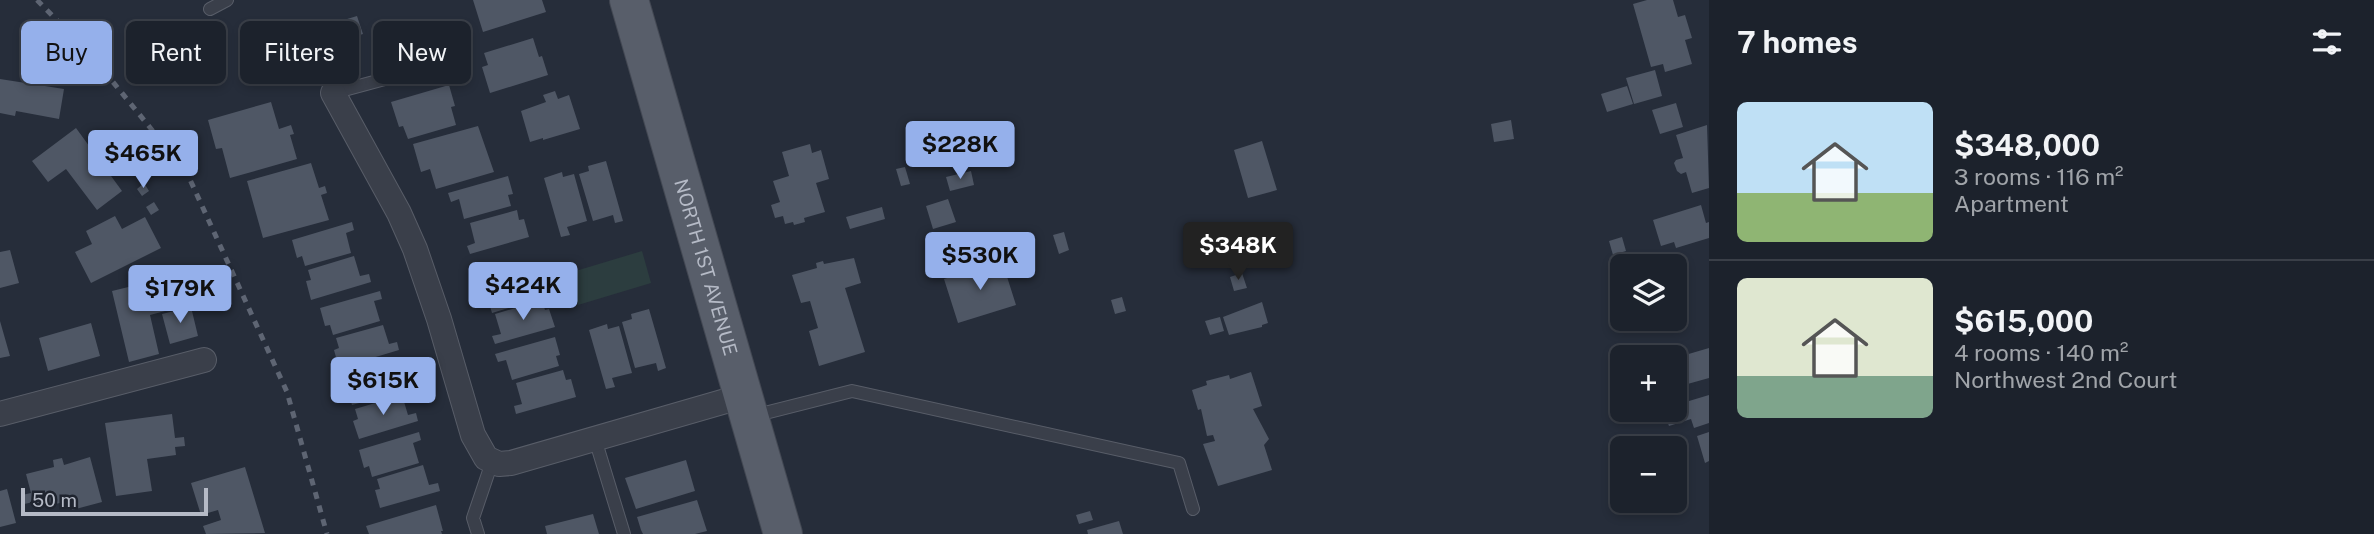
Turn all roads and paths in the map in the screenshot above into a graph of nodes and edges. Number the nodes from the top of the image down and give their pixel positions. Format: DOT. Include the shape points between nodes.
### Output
graph roads {
  1 [pos="227,0"];
  2 [pos="629,0"];
  3 [pos="210,9"];
  4 [pos="373,82"];
  5 [pos="333,93"];
  6 [pos="204,360"];
  7 [pos="746,406"];
  8 [pos="0,414"];
  9 [pos="595,439"];
  10 [pos="489,460"];
  11 [pos="1194,509"];
  12 [pos="478,534"];
  13 [pos="624,534"];
  14 [pos="783,534"];
  1 -- 3 [label="lane"];
  2 -- 7 [label="main road, NORTH 1ST AVENUE"];
  4 -- 5 [label="lane"];
  5 -- 10 [label="street" via="415,249 473,435"];
  6 -- 8 [label="street"];
  7 -- 9 [label="street"];
  7 -- 11 [label="lane" via="852,391 1179,463"];
  7 -- 14 [label="main road, NORTH 1ST AVENUE"];
  9 -- 10 [label="street" via="510,463"];
  9 -- 13 [label="lane"];
  10 -- 12 [label="lane" via="474,517"];
}
